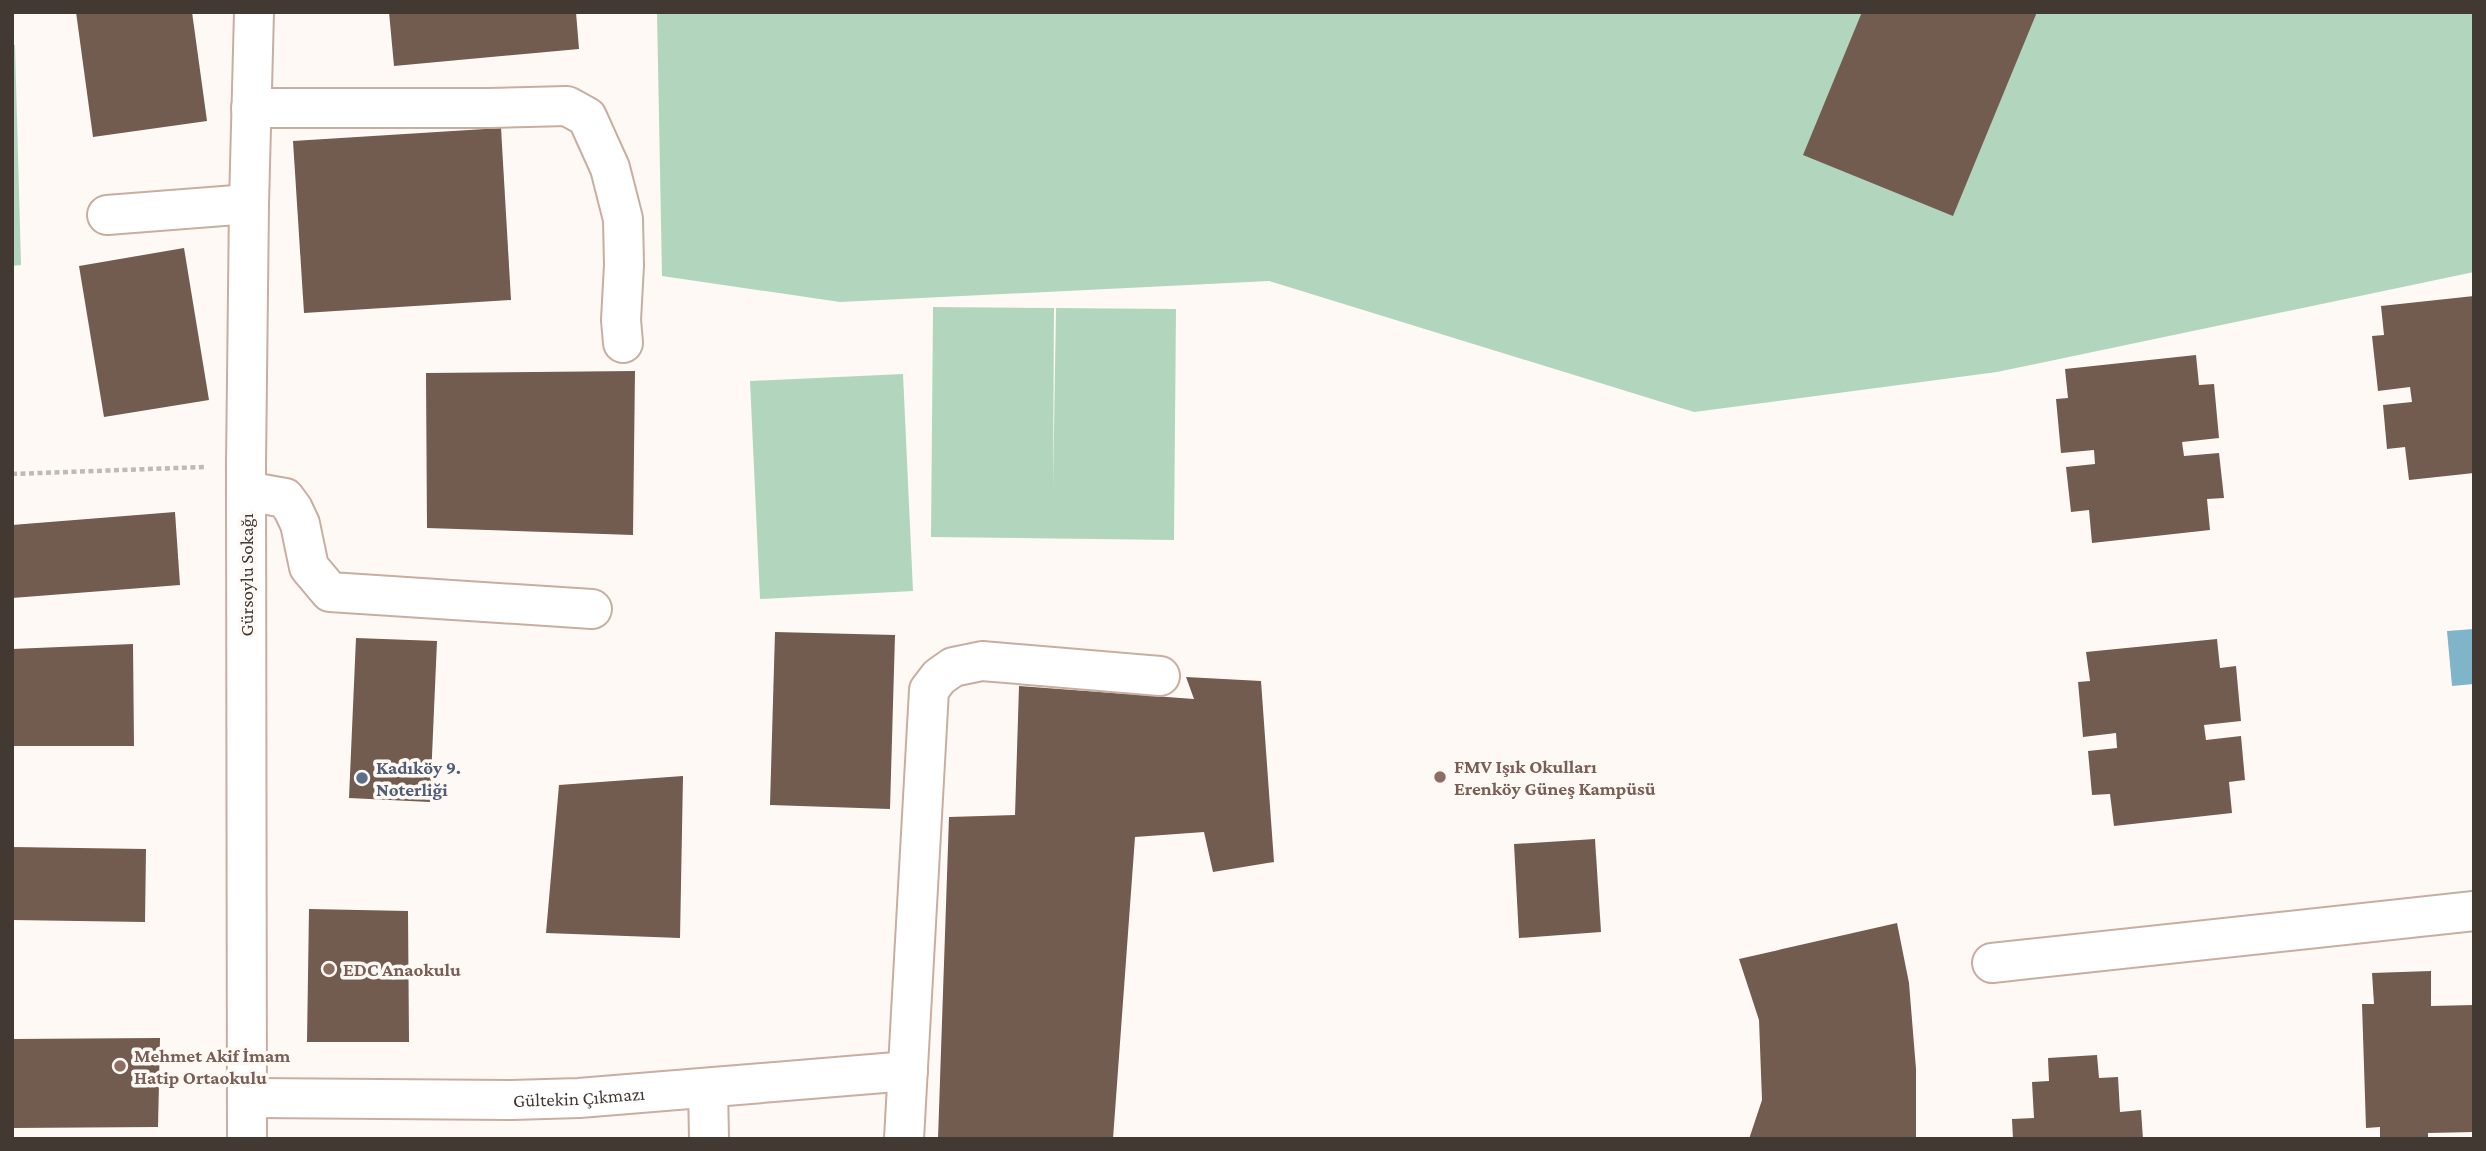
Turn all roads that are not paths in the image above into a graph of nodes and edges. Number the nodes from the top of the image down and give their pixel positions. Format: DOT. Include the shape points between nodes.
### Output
graph roads {
  1 [pos="254,12"];
  2 [pos="251,108"];
  3 [pos="249,204"];
  4 [pos="107,215"];
  5 [pos="623,343"];
  6 [pos="246,478"];
  7 [pos="592,609"];
  8 [pos="1160,676"];
  9 [pos="2474,911"];
  10 [pos="1992,964"];
  11 [pos="908,1072"];
  12 [pos="708,1088"];
  13 [pos="247,1098"];
  14 [pos="247,1139"];
  15 [pos="709,1139"];
  16 [pos="904,1139"];
  1 -- 2 [label="street, Gürsoylu Sokağı"];
  2 -- 3 [label="street, Gürsoylu Sokağı"];
  2 -- 5 [label="street" via="567,106 587,117 610,168 623,219"];
  3 -- 4 [label="street"];
  3 -- 6 [label="street, Gürsoylu Sokağı"];
  6 -- 7 [label="street" via="285,498 300,524 309,567 330,592"];
  6 -- 13 [label="street, Gürsoylu Sokağı"];
  8 -- 11 [label="street" via="982,660 953,667 929,690"];
  9 -- 10 [label="street"];
  11 -- 12 [label="street, Gültekin Çıkmazı"];
  11 -- 16 [label="street"];
  12 -- 13 [label="street, Gültekin Çıkmazı" via="512,1100"];
  12 -- 15 [label="street"];
  13 -- 14 [label="street, Gürsoylu Sokağı"];
}
